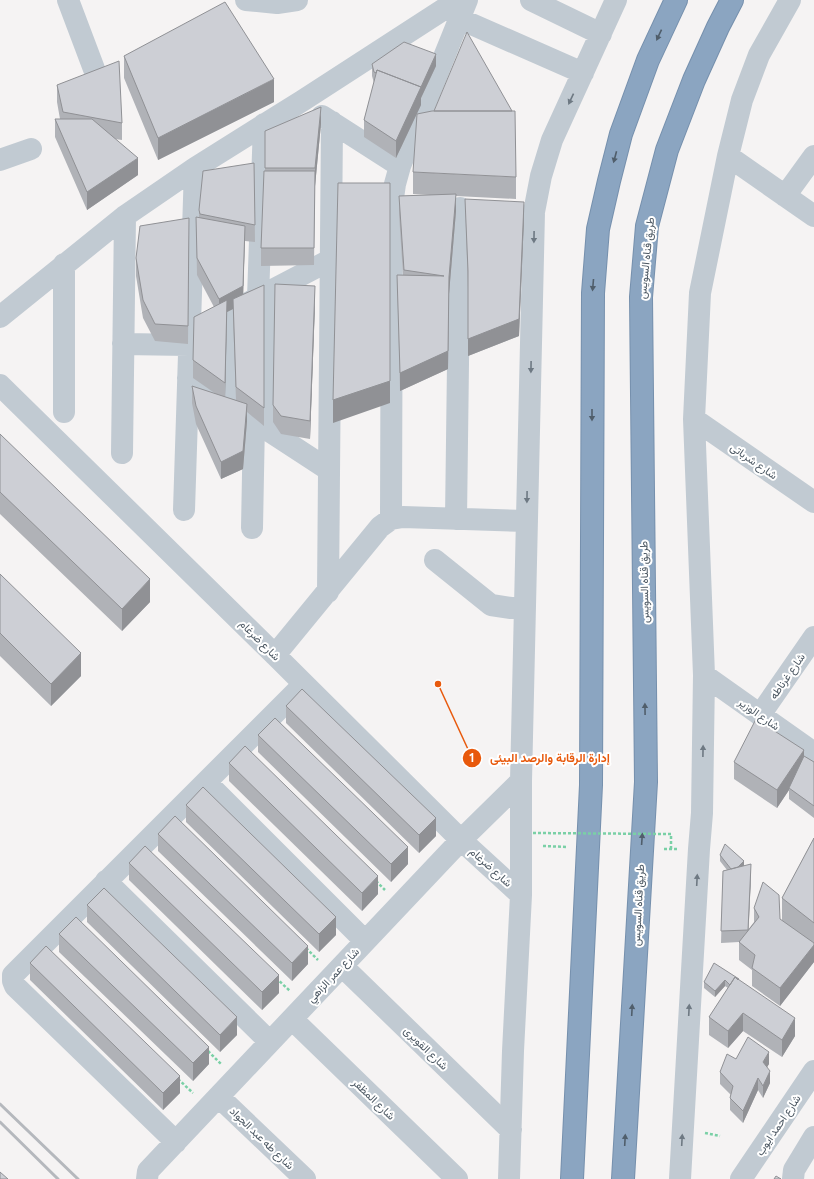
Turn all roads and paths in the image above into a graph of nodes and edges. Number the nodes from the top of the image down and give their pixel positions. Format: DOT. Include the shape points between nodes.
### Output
graph roads {
  1 [pos="68,0"];
  2 [pos="246,0"];
  3 [pos="297,0"];
  4 [pos="531,0"];
  5 [pos="616,0"];
  6 [pos="676,0"];
  7 [pos="732,0"];
  8 [pos="790,0"];
  9 [pos="462,6"];
  10 [pos="601,34"];
  11 [pos="94,69"];
  12 [pos="582,73"];
  13 [pos="302,102"];
  14 [pos="332,122"];
  15 [pos="264,124"];
  16 [pos="31,149"];
  17 [pos="728,156"];
  18 [pos="814,156"];
  19 [pos="0,160"];
  20 [pos="400,166"];
  21 [pos="195,168"];
  22 [pos="785,196"];
  23 [pos="392,205"];
  24 [pos="415,206"];
  25 [pos="438,207"];
  26 [pos="460,208"];
  27 [pos="482,209"];
  28 [pos="512,211"];
  29 [pos="534,212"];
  30 [pos="125,216"];
  31 [pos="814,216"];
  32 [pos="330,260"];
  33 [pos="64,264"];
  34 [pos="265,294"];
  35 [pos="231,312"];
  36 [pos="0,317"];
  37 [pos="190,339"];
  38 [pos="124,344"];
  39 [pos="188,378"];
  40 [pos="0,385"];
  41 [pos="231,406"];
  42 [pos="64,412"];
  43 [pos="694,419"];
  44 [pos="262,426"];
  45 [pos="122,453"];
  46 [pos="329,470"];
  47 [pos="814,502"];
  48 [pos="184,510"];
  49 [pos="456,518"];
  50 [pos="391,519"];
  51 [pos="527,521"];
  52 [pos="252,528"];
  53 [pos="435,560"];
  54 [pos="328,592"];
  55 [pos="525,608"];
  56 [pos="814,637"];
  57 [pos="275,655"];
  58 [pos="704,675"];
  59 [pos="304,684"];
  60 [pos="760,715"];
  61 [pos="814,753"];
  62 [pos="520,781"];
  63 [pos="206,782"];
  64 [pos="461,840"];
  65 [pos="527,840"];
  66 [pos="589,847"];
  67 [pos="641,848"];
  68 [pos="671,849"];
  69 [pos="699,849"];
  70 [pos="371,876"];
  71 [pos="106,882"];
  72 [pos="521,895"];
  73 [pos="400,904"];
  74 [pos="365,941"];
  75 [pos="305,948"];
  76 [pos="338,970"];
  77 [pos="271,972"];
  78 [pos="298,1012"];
  79 [pos="270,1042"];
  80 [pos="208,1050"];
  81 [pos="814,1071"];
  82 [pos="175,1075"];
  83 [pos="236,1078"];
  84 [pos="214,1102"];
  85 [pos="511,1130"];
  86 [pos="814,1137"];
  87 [pos="176,1142"];
  88 [pos="147,1175"];
  89 [pos="305,1179"];
  90 [pos="457,1179"];
  91 [pos="509,1179"];
  92 [pos="572,1179"];
  93 [pos="623,1179"];
  94 [pos="680,1179"];
  95 [pos="741,1179"];
  96 [pos="794,1179"];
  1 -- 11 [label="street"];
  2 -- 3 [label="street" via="277,3"];
  4 -- 10 [label="street"];
  5 -- 10 [label="street"];
  6 -- 66 [label="highway, one-way" via="648,60 621,134 598,229 593,293 592,777"];
  67 -- 7 [label="highway, طريق قناه السويس, one-way" via="646,782 641,297 647,226 667,150 694,80"];
  8 -- 17 [label="street" via="759,55 742,100"];
  9 -- 12 [label="street"];
  9 -- 13 [label="street"];
  9 -- 20 [label="street"];
  10 -- 12 [label="street"];
  12 -- 29 [label="street, one-way" via="552,140"];
  13 -- 14 [label="street"];
  13 -- 15 [label="street"];
  14 -- 20 [label="street"];
  14 -- 32 [label="street"];
  15 -- 21 [label="street"];
  15 -- 34 [label="street"];
  16 -- 19 [label="street"];
  17 -- 22 [label="street"];
  17 -- 43 [label="street" via="700,293"];
  18 -- 22 [label="street"];
  20 -- 23 [label="street"];
  21 -- 30 [label="street"];
  21 -- 37 [label="street"];
  22 -- 31 [label="street"];
  23 -- 24 [label="street"];
  23 -- 50 [label="street"];
  25 -- 26 [label="street"];
  26 -- 27 [label="street"];
  26 -- 49 [label="street"];
  28 -- 29 [label="street"];
  29 -- 51 [label="street, one-way"];
  30 -- 33 [label="street"];
  30 -- 38 [label="street"];
  32 -- 34 [label="street"];
  32 -- 46 [label="street"];
  33 -- 36 [label="street"];
  33 -- 42 [label="street"];
  34 -- 35 [label="street"];
  34 -- 44 [label="street"];
  35 -- 37 [label="street"];
  35 -- 41 [label="street"];
  37 -- 38 [label="street"];
  37 -- 39 [label="street"];
  38 -- 45 [label="street"];
  39 -- 41 [label="street"];
  39 -- 48 [label="street"];
  40 -- 57 [label="street, شارع ضرغام"];
  41 -- 44 [label="street"];
  43 -- 47 [label="street, شارع شرباتى"];
  43 -- 58 [label="street"];
  44 -- 46 [label="street"];
  44 -- 52 [label="street"];
  46 -- 54 [label="street"];
  49 -- 50 [label="street"];
  49 -- 51 [label="street"];
  50 -- 54 [label="street" via="380,527"];
  51 -- 55 [label="street"];
  53 -- 55 [label="street" via="491,605"];
  54 -- 57 [label="street"];
  55 -- 62 [label="street"];
  56 -- 60 [label="street, شارع غرناطه"];
  57 -- 59 [label="street, شارع ضرغام"];
  58 -- 60 [label="street, شارع الوزير"];
  69 -- 58 [label="street, one-way"];
  59 -- 63 [label="street"];
  59 -- 64 [label="street, شارع ضرغام"];
  60 -- 61 [label="street, شارع الوزير"];
  62 -- 64 [label="street, شارع عمر الزاهي"];
  62 -- 65 [label="street"];
  63 -- 71 [label="street"];
  63 -- 74 [label="street"];
  64 -- 72 [label="street, شارع ضرغام"];
  64 -- 73 [label="street, شارع عمر الزاهي"];
  65 -- 66 [label="path" via="533,846"];
  65 -- 68 [label="path, bridge" via="672,834"];
  65 -- 72 [label="street"];
  66 -- 92 [label="highway"];
  67 -- 68 [label="path"];
  93 -- 67 [label="highway, طريق قناه السويس, one-way"];
  68 -- 69 [label="path"];
  94 -- 69 [label="street, one-way"];
  70 -- 73 [label="path"];
  71 -- 79 [label="street"];
  71 -- 87 [label="street" via="13,976 13,981 15,986"];
  72 -- 85 [label="street" via="512,1051"];
  73 -- 74 [label="street, شارع عمر الزاهي"];
  74 -- 76 [label="street, شارع عمر الزاهي"];
  75 -- 76 [label="path"];
  76 -- 78 [label="street, شارع عمر الزاهي"];
  76 -- 85 [label="street, شارع القويرى"];
  77 -- 78 [label="path"];
  78 -- 79 [label="street, شارع عمر الزاهي"];
  78 -- 90 [label="street, شارع المظفر"];
  79 -- 83 [label="street, شارع عمر الزاهي"];
  80 -- 83 [label="path"];
  81 -- 95 [label="street, شارع احمد ايوب"];
  82 -- 84 [label="path"];
  83 -- 84 [label="street, شارع عمر الزاهي"];
  84 -- 87 [label="street, شارع عمر الزاهي"];
  84 -- 89 [label="street, شارع طه عبد الجواد"];
  85 -- 91 [label="street"];
  86 -- 96 [label="street" via="794,1170"];
  87 -- 88 [label="street, شارع عمر الزاهي"];
}
